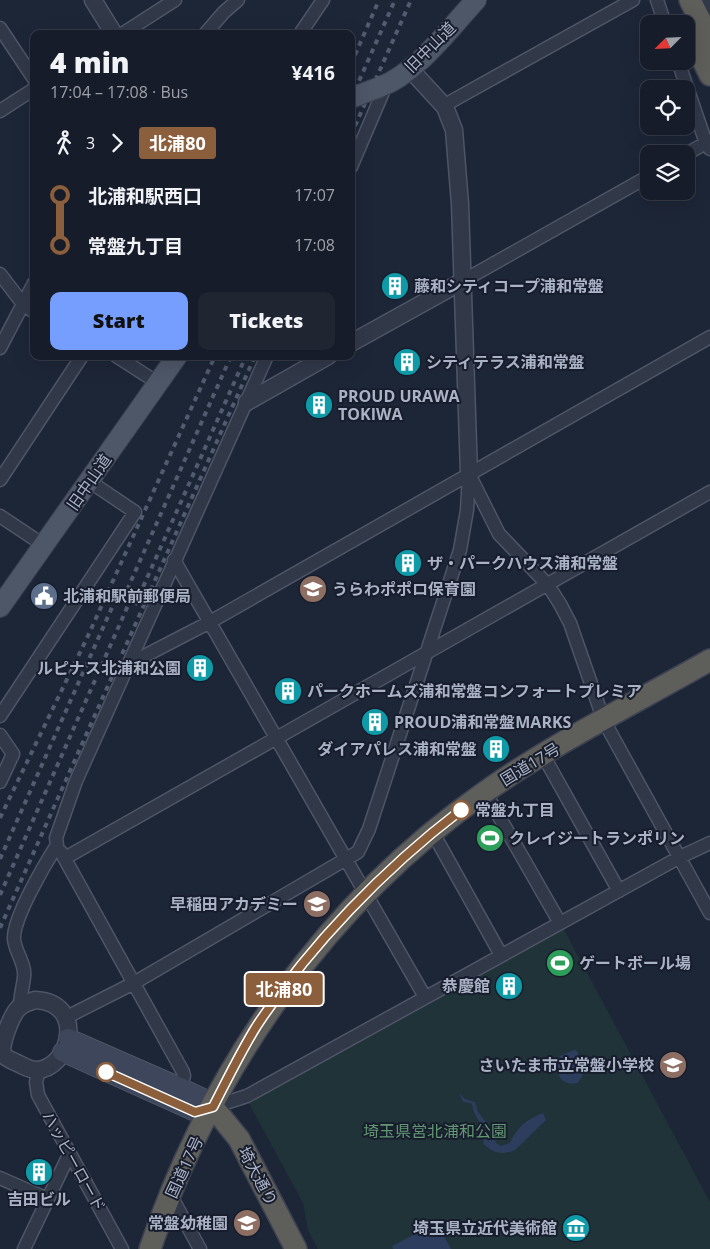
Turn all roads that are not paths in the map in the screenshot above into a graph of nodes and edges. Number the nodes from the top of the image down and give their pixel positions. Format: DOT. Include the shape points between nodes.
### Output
graph roads {
  1 [pos="93,0"];
  2 [pos="175,0"];
  3 [pos="238,0"];
  4 [pos="323,0"];
  5 [pos="476,0"];
  6 [pos="633,0"];
  7 [pos="657,0"];
  8 [pos="674,0"];
  9 [pos="690,0"];
  10 [pos="706,0"];
  11 [pos="710,8"];
  12 [pos="662,15"];
  13 [pos="682,15"];
  14 [pos="0,28"];
  15 [pos="112,30"];
  16 [pos="128,30"];
  17 [pos="208,30"];
  18 [pos="303,30"];
  19 [pos="710,41"];
  20 [pos="695,43"];
  21 [pos="410,69"];
  22 [pos="681,70"];
  23 [pos="30,73"];
  24 [pos="710,75"];
  25 [pos="383,86"];
  26 [pos="30,92"];
  27 [pos="355,96"];
  28 [pos="445,108"];
  29 [pos="0,111"];
  30 [pos="709,144"];
  31 [pos="695,150"];
  32 [pos="355,157"];
  33 [pos="640,181"];
  34 [pos="0,274"];
  35 [pos="461,282"];
  36 [pos="28,308"];
  37 [pos="710,337"];
  38 [pos="355,341"];
  39 [pos="0,348"];
  40 [pos="79,360"];
  41 [pos="122,360"];
  42 [pos="174,360"];
  43 [pos="266,360"];
  44 [pos="321,360"];
  45 [pos="158,383"];
  46 [pos="247,402"];
  47 [pos="469,474"];
  48 [pos="0,480"];
  49 [pos="89,481"];
  50 [pos="710,492"];
  51 [pos="0,516"];
  52 [pos="44,546"];
  53 [pos="174,560"];
  54 [pos="548,585"];
  55 [pos="0,608"];
  56 [pos="210,622"];
  57 [pos="428,652"];
  58 [pos="710,660"];
  59 [pos="129,664"];
  60 [pos="0,716"];
  61 [pos="604,721"];
  62 [pos="0,735"];
  63 [pos="277,738"];
  64 [pos="543,755"];
  65 [pos="0,782"];
  66 [pos="485,792"];
  67 [pos="433,833"];
  68 [pos="710,844"];
  69 [pos="57,845"];
  70 [pos="65,858"];
  71 [pos="680,858"];
  72 [pos="347,860"];
  73 [pos="619,891"];
  74 [pos="367,893"];
  75 [pos="710,913"];
  76 [pos="560,924"];
  77 [pos="501,955"];
  78 [pos="134,982"];
  79 [pos="425,997"];
  80 [pos="20,1007"];
  81 [pos="67,1017"];
  82 [pos="65,1045"];
  83 [pos="1,1053"];
  84 [pos="39,1070"];
  85 [pos="180,1087"];
  86 [pos="213,1107"];
  87 [pos="71,1157"];
  88 [pos="0,1178"];
  89 [pos="170,1196"];
  90 [pos="48,1199"];
  91 [pos="24,1249"];
  92 [pos="122,1249"];
  93 [pos="150,1249"];
  94 [pos="200,1249"];
  95 [pos="296,1249"];
  1 -- 15 [label="street"];
  2 -- 16 [label="street"];
  3 -- 17 [label="street"];
  4 -- 18 [label="street"];
  5 -- 21 [label="main road, 旧中山道"];
  6 -- 28 [label="street"];
  7 -- 12 [label="street"];
  8 -- 13 [label="highway"];
  9 -- 19 [label="highway"];
  10 -- 11 [label="street"];
  14 -- 23 [label="street"];
  20 -- 24 [label="highway"];
  21 -- 25 [label="main road, 旧中山道"];
  21 -- 28 [label="street"];
  22 -- 30 [label="street"];
  25 -- 27 [label="main road, 旧中山道, bridge"];
  25 -- 32 [label="street"];
  26 -- 29 [label="street"];
  28 -- 35 [label="street" via="454,130 460,204"];
  30 -- 31 [label="street"];
  33 -- 35 [label="street"];
  34 -- 36 [label="street"];
  35 -- 38 [label="street"];
  35 -- 47 [label="street"];
  36 -- 39 [label="street"];
  37 -- 47 [label="street"];
  40 -- 48 [label="street"];
  41 -- 45 [label="street"];
  42 -- 45 [label="main road, 旧中山道"];
  43 -- 46 [label="street"];
  44 -- 46 [label="street"];
  45 -- 49 [label="main road, 旧中山道"];
  46 -- 53 [label="street"];
  47 -- 54 [label="street" via="499,534"];
  47 -- 56 [label="street"];
  47 -- 57 [label="street" via="460,550"];
  49 -- 52 [label="main road, 旧中山道"];
  49 -- 60 [label="street" via="134,512"];
  50 -- 54 [label="street"];
  51 -- 52 [label="street"];
  52 -- 55 [label="main road, 旧中山道"];
  53 -- 56 [label="street"];
  53 -- 59 [label="street"];
  54 -- 57 [label="street"];
  54 -- 61 [label="street" via="570,623"];
  56 -- 59 [label="street"];
  56 -- 63 [label="street"];
  57 -- 63 [label="street"];
  57 -- 72 [label="street" via="368,832 358,852"];
  58 -- 61 [label="highway, 国道17号"];
  59 -- 69 [label="street" via="76,781 56,838"];
  61 -- 64 [label="highway, 国道17号"];
  61 -- 71 [label="street"];
  62 -- 65 [label="street" via="13,754"];
  63 -- 70 [label="street"];
  63 -- 72 [label="street"];
  64 -- 66 [label="highway, 国道17号"];
  64 -- 73 [label="street"];
  66 -- 67 [label="highway, 国道17号"];
  66 -- 76 [label="street"];
  67 -- 74 [label="highway, 国道17号"];
  67 -- 77 [label="street"];
  68 -- 71 [label="street"];
  69 -- 70 [label="street"];
  69 -- 80 [label="street" via="41,868 15,931 24,975 19,993"];
  70 -- 78 [label="street"];
  71 -- 73 [label="street"];
  71 -- 75 [label="street"];
  72 -- 74 [label="street"];
  72 -- 78 [label="street"];
  73 -- 76 [label="street"];
  74 -- 79 [label="street"];
  74 -- 86 [label="highway, 国道17号" via="275,1000 239,1056"];
  76 -- 77 [label="street"];
  77 -- 79 [label="street"];
  78 -- 81 [label="street"];
  78 -- 85 [label="street" via="183,1072"];
  79 -- 86 [label="street" via="247,1096"];
  80 -- 81 [label="street" via="28,1002 43,1001 58,1006"];
  80 -- 83 [label="street" via="1,1045"];
  81 -- 82 [label="street" via="69,1030"];
  82 -- 84 [label="street" via="55,1061"];
  82 -- 85 [label="main road"];
  82 -- 86 [label="main road" via="195,1112"];
  83 -- 84 [label="street" via="31,1070"];
  84 -- 87 [label="street, ハッピーロード" via="36,1082 38,1095"];
  85 -- 86 [label="main road"];
  86 -- 89 [label="highway, 国道17号"];
  86 -- 95 [label="highway, 埼大通り" via="239,1139"];
  87 -- 90 [label="street" via="67,1159"];
  87 -- 92 [label="street, ハッピーロード"];
  88 -- 90 [label="street"];
  89 -- 93 [label="highway, 国道17号"];
  89 -- 94 [label="street"];
  90 -- 91 [label="street"];
}
